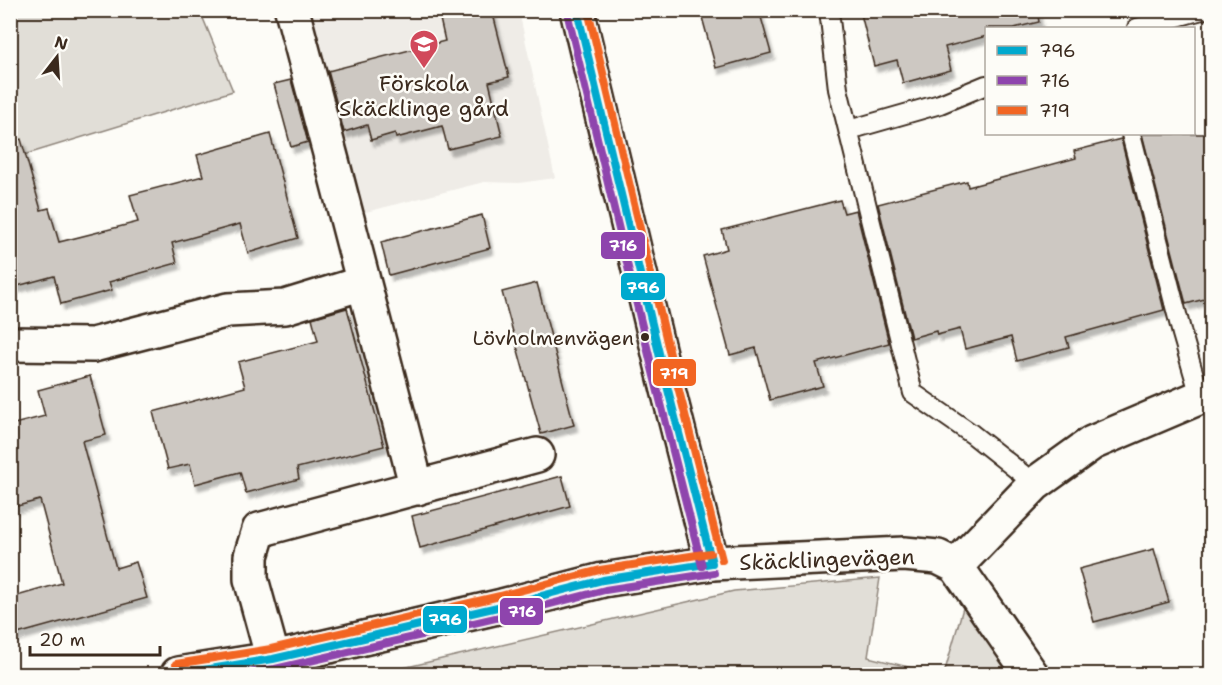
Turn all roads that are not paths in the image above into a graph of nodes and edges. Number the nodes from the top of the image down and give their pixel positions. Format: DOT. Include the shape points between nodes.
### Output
graph roads {
  1 [pos="292,10"];
  2 [pos="577,10"];
  3 [pos="829,10"];
  4 [pos="1202,10"];
  5 [pos="1141,27"];
  6 [pos="985,86"];
  7 [pos="849,130"];
  8 [pos="1131,135"];
  9 [pos="363,283"];
  10 [pos="10,344"];
  11 [pos="1206,394"];
  12 [pos="537,455"];
  13 [pos="1035,484"];
  14 [pos="417,488"];
  15 [pos="712,563"];
  16 [pos="956,566"];
  17 [pos="273,659"];
  18 [pos="178,675"];
  19 [pos="1031,675"];
  1 -- 9 [label="street"];
  2 -- 15 [label="street"];
  3 -- 7 [label="lane" via="838,89"];
  4 -- 5 [label="lane"];
  6 -- 7 [label="lane" via="940,104"];
  7 -- 13 [label="lane" via="913,393"];
  8 -- 11 [label="lane" via="1182,334"];
  9 -- 10 [label="street" via="285,307 228,309 93,345"];
  9 -- 14 [label="street"];
  11 -- 13 [label="street" via="1092,442"];
  12 -- 14 [label="street"];
  13 -- 16 [label="street"];
  14 -- 17 [label="street" via="259,530 250,556 250,579"];
  15 -- 16 [label="street, Skäcklingevägen" via="904,554 938,557"];
  15 -- 17 [label="street, Skäcklingevägen" via="603,580"];
  16 -- 19 [label="street"];
  17 -- 18 [label="street, Skäcklingevägen"];
}
